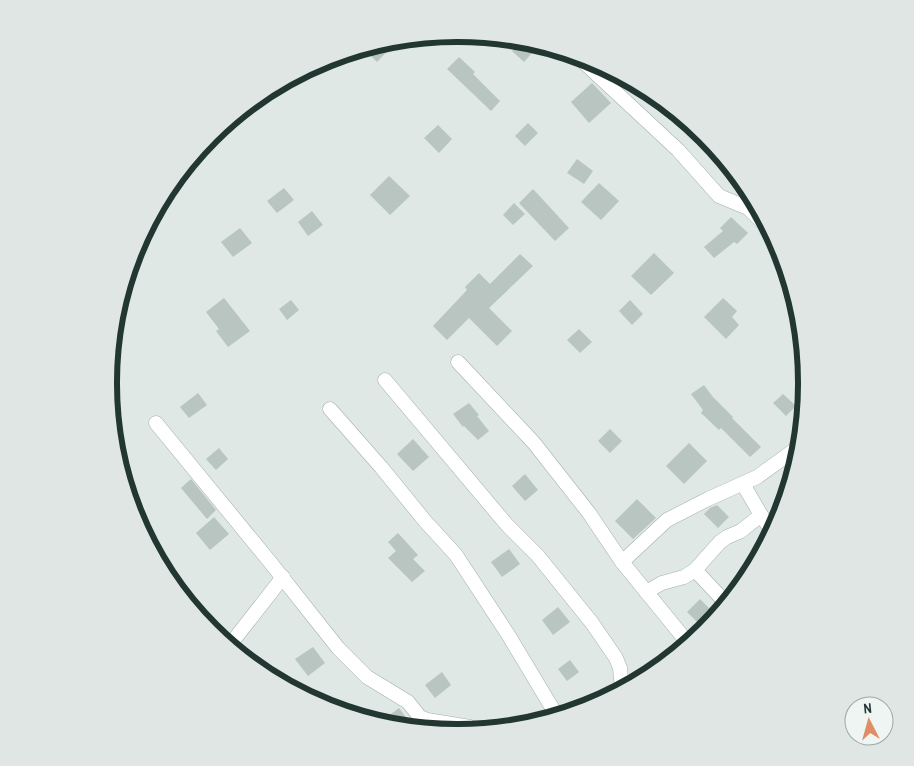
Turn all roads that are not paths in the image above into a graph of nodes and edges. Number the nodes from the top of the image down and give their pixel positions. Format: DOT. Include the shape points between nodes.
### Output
graph roads {
  1 [pos="593,71"];
  2 [pos="750,210"];
  3 [pos="458,362"];
  4 [pos="385,380"];
  5 [pos="330,409"];
  6 [pos="156,423"];
  7 [pos="790,453"];
  8 [pos="743,484"];
  9 [pos="761,515"];
  10 [pos="767,524"];
  11 [pos="622,562"];
  12 [pos="695,570"];
  13 [pos="283,577"];
  14 [pos="646,592"];
  15 [pos="721,598"];
  16 [pos="684,638"];
  17 [pos="234,640"];
  18 [pos="621,681"];
  19 [pos="553,709"];
  20 [pos="449,724"];
  1 -- 2 [label="street" via="678,150 719,196"];
  3 -- 11 [label="street" via="534,443 589,513"];
  4 -- 18 [label="street" via="592,623 616,658"];
  5 -- 19 [label="street" via="456,555"];
  6 -- 13 [label="street"];
  7 -- 8 [label="street"];
  8 -- 9 [label="street"];
  8 -- 11 [label="street" via="708,498 668,520"];
  9 -- 10 [label="street"];
  9 -- 12 [label="street" via="720,542"];
  11 -- 14 [label="street"];
  12 -- 14 [label="street"];
  12 -- 15 [label="street"];
  13 -- 17 [label="street"];
  13 -- 20 [label="street" via="338,648 367,677 408,702 420,717"];
  14 -- 16 [label="street"];
}
